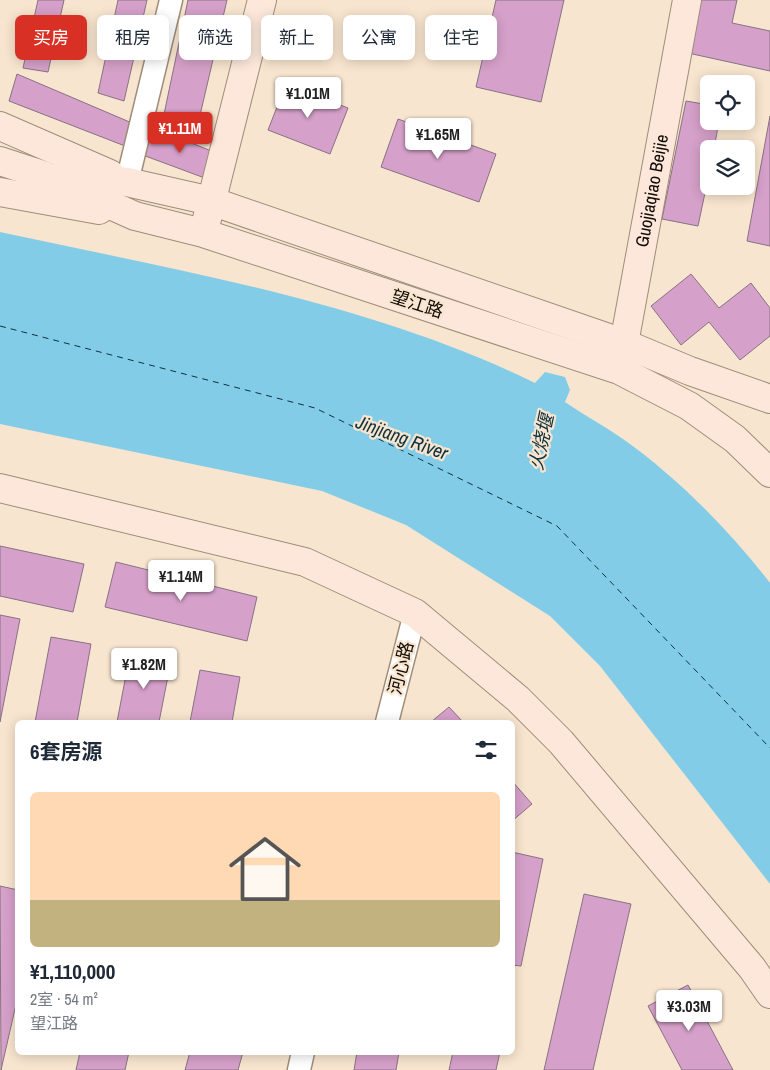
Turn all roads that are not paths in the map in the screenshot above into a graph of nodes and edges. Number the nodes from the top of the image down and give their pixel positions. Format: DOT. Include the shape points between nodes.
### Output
graph roads {
  1 [pos="171,0"];
  2 [pos="262,0"];
  3 [pos="687,0"];
  4 [pos="0,126"];
  5 [pos="0,161"];
  6 [pos="42,175"];
  7 [pos="127,182"];
  8 [pos="0,192"];
  9 [pos="211,201"];
  10 [pos="135,216"];
  11 [pos="202,239"];
  12 [pos="623,343"];
  13 [pos="618,375"];
  14 [pos="770,400"];
  15 [pos="770,473"];
  16 [pos="0,488"];
  17 [pos="415,613"];
  18 [pos="388,720"];
  19 [pos="770,994"];
  20 [pos="302,1055"];
  21 [pos="299,1070"];
  1 -- 7 [label="street"];
  2 -- 9 [label="street"];
  3 -- 12 [label="street, Guojiaqiao Beijie"];
  4 -- 7 [label="street"];
  5 -- 6 [label="street, 望江路"];
  6 -- 7 [label="street, 望江路"];
  6 -- 10 [label="street, 望江路"];
  7 -- 9 [label="street, 望江路"];
  8 -- 10 [label="street"];
  9 -- 11 [label="street"];
  9 -- 12 [label="street, 望江路"];
  10 -- 11 [label="street, 望江路"];
  11 -- 13 [label="street, 望江路"];
  12 -- 13 [label="street, Guojiaqiao Beijie"];
  12 -- 14 [label="street, 望江路"];
  13 -- 15 [label="street, 望江路" via="689,406 736,439"];
  16 -- 17 [label="street" via="306,562"];
  17 -- 18 [label="street, 河心路"];
  17 -- 19 [label="street" via="518,699 561,742 752,968"];
  20 -- 21 [label="street"];
}
